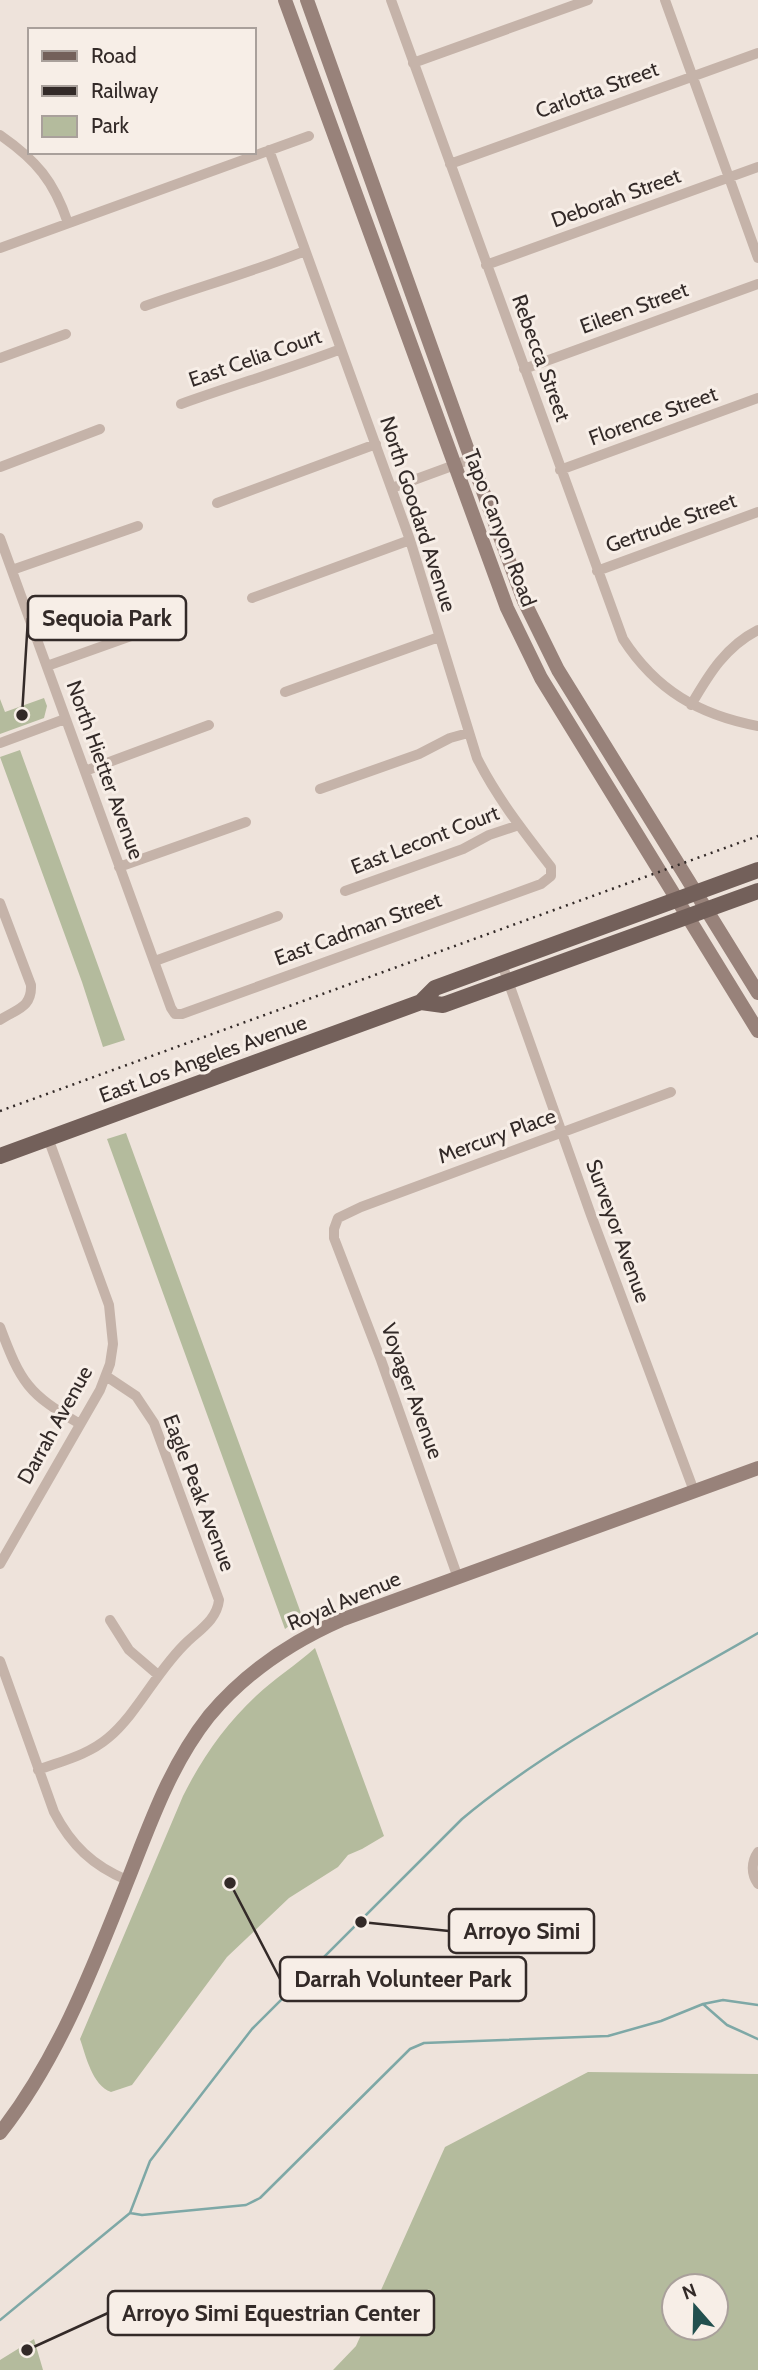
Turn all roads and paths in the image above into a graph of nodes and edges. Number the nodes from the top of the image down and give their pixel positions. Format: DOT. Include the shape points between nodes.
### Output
graph roads {
  1 [pos="285,0"];
  2 [pos="307,0"];
  3 [pos="391,0"];
  4 [pos="588,0"];
  5 [pos="664,0"];
  6 [pos="758,53"];
  7 [pos="414,63"];
  8 [pos="692,76"];
  9 [pos="0,135"];
  10 [pos="309,136"];
  11 [pos="269,150"];
  12 [pos="450,164"];
  13 [pos="758,167"];
  14 [pos="729,177"];
  15 [pos="68,223"];
  16 [pos="0,248"];
  17 [pos="305,251"];
  18 [pos="758,258"];
  19 [pos="486,265"];
  20 [pos="758,284"];
  21 [pos="145,306"];
  22 [pos="66,334"];
  23 [pos="341,349"];
  24 [pos="0,359"];
  25 [pos="524,369"];
  26 [pos="758,398"];
  27 [pos="181,404"];
  28 [pos="100,429"];
  29 [pos="376,444"];
  30 [pos="471,459"];
  31 [pos="453,465"];
  32 [pos="0,467"];
  33 [pos="561,470"];
  34 [pos="392,488"];
  35 [pos="217,503"];
  36 [pos="758,512"];
  37 [pos="138,526"];
  38 [pos="0,538"];
  39 [pos="410,540"];
  40 [pos="12,570"];
  41 [pos="597,571"];
  42 [pos="252,598"];
  43 [pos="173,621"];
  44 [pos="758,629"];
  45 [pos="439,637"];
  46 [pos="47,666"];
  47 [pos="285,692"];
  48 [pos="691,705"];
  49 [pos="65,719"];
  50 [pos="209,725"];
  51 [pos="758,726"];
  52 [pos="468,733"];
  53 [pos="0,743"];
  54 [pos="85,771"];
  55 [pos="320,789"];
  56 [pos="246,822"];
  57 [pos="519,825"];
  58 [pos="120,867"];
  59 [pos="758,870"];
  60 [pos="551,876"];
  61 [pos="345,891"];
  62 [pos="758,891"];
  63 [pos="696,892"];
  64 [pos="678,899"];
  65 [pos="0,903"];
  66 [pos="708,910"];
  67 [pos="278,916"];
  68 [pos="689,917"];
  69 [pos="155,961"];
  70 [pos="502,964"];
  71 [pos="509,982"];
  72 [pos="758,993"];
  73 [pos="421,1002"];
  74 [pos="175,1014"];
  75 [pos="0,1020"];
  76 [pos="758,1031"];
  77 [pos="671,1092"];
  78 [pos="562,1133"];
  79 [pos="48,1138"];
  80 [pos="0,1156"];
  81 [pos="338,1218"];
  82 [pos="0,1327"];
  83 [pos="106,1376"];
  84 [pos="80,1424"];
  85 [pos="758,1468"];
  86 [pos="694,1491"];
  87 [pos="3,1549"];
  88 [pos="0,1564"];
  89 [pos="458,1578"];
  90 [pos="110,1620"];
  91 [pos="0,1661"];
  92 [pos="157,1674"];
  93 [pos="38,1770"];
  94 [pos="758,1852"];
  95 [pos="127,1881"];
  96 [pos="758,1884"];
  97 [pos="0,2133"];
  1 -- 31 [label="main road, Tapo Canyon Road"];
  2 -- 30 [label="main road, Tapo Canyon Road"];
  3 -- 7 [label="street, Rebecca Street"];
  4 -- 7 [label="street"];
  5 -- 8 [label="street"];
  6 -- 8 [label="street, Carlotta Street"];
  7 -- 12 [label="street, Rebecca Street"];
  8 -- 12 [label="street, Carlotta Street"];
  8 -- 14 [label="street"];
  9 -- 15 [label="street" via="44,173"];
  10 -- 11 [label="street"];
  11 -- 15 [label="street"];
  11 -- 17 [label="street, North Goodard Avenue"];
  12 -- 19 [label="street, Rebecca Street"];
  13 -- 14 [label="street, Deborah Street"];
  14 -- 18 [label="street"];
  14 -- 19 [label="street, Deborah Street"];
  15 -- 16 [label="street"];
  17 -- 21 [label="street"];
  17 -- 23 [label="street, North Goodard Avenue"];
  19 -- 25 [label="street, Rebecca Street"];
  20 -- 25 [label="street, Eileen Street"];
  22 -- 24 [label="street"];
  23 -- 27 [label="street, East Celia Court"];
  23 -- 29 [label="street, North Goodard Avenue"];
  25 -- 33 [label="street, Rebecca Street"];
  26 -- 33 [label="street, Florence Street"];
  28 -- 32 [label="street"];
  29 -- 34 [label="street, North Goodard Avenue"];
  29 -- 35 [label="street"];
  30 -- 31 [label="street"];
  30 -- 63 [label="main road, Tapo Canyon Road" via="543,642"];
  31 -- 34 [label="street"];
  31 -- 64 [label="main road, Tapo Canyon Road" via="507,608 536,669"];
  33 -- 41 [label="street, Rebecca Street"];
  34 -- 39 [label="street, North Goodard Avenue"];
  36 -- 41 [label="street, Gertrude Street"];
  37 -- 40 [label="street"];
  38 -- 40 [label="street, North Hietter Avenue"];
  39 -- 42 [label="street"];
  39 -- 45 [label="street, North Goodard Avenue"];
  40 -- 46 [label="street, North Hietter Avenue"];
  41 -- 48 [label="street, Rebecca Street" via="632,652"];
  43 -- 46 [label="street"];
  44 -- 48 [label="street" via="719,661"];
  45 -- 47 [label="street"];
  45 -- 52 [label="street, North Goodard Avenue"];
  46 -- 49 [label="street, North Hietter Avenue"];
  48 -- 51 [label="street, Rebecca Street"];
  49 -- 53 [label="street"];
  49 -- 54 [label="street, North Hietter Avenue"];
  50 -- 54 [label="street"];
  52 -- 55 [label="street"];
  52 -- 57 [label="street, North Goodard Avenue" via="488,779"];
  54 -- 58 [label="street, North Hietter Avenue"];
  56 -- 58 [label="street"];
  57 -- 60 [label="street, North Goodard Avenue" via="551,867"];
  57 -- 61 [label="street, East Lecont Court"];
  58 -- 69 [label="street, North Hietter Avenue"];
  59 -- 63 [label="main road, East Los Angeles Avenue"];
  60 -- 74 [label="street, East Cadman Street" via="541,884"];
  62 -- 66 [label="main road, East Los Angeles Avenue"];
  63 -- 64 [label="main road, East Los Angeles Avenue"];
  63 -- 66 [label="main road, Tapo Canyon Road"];
  64 -- 68 [label="main road, Tapo Canyon Road"];
  64 -- 70 [label="main road, East Los Angeles Avenue"];
  65 -- 75 [label="street" via="31,993 24,1006"];
  66 -- 68 [label="main road, East Los Angeles Avenue"];
  66 -- 72 [label="main road, Tapo Canyon Road"];
  67 -- 69 [label="street"];
  68 -- 71 [label="main road, East Los Angeles Avenue"];
  68 -- 76 [label="main road, Tapo Canyon Road"];
  69 -- 74 [label="street, North Hietter Avenue"];
  70 -- 71 [label="street, Surveyor Avenue"];
  70 -- 73 [label="main road, East Los Angeles Avenue" via="435,988"];
  71 -- 73 [label="main road, East Los Angeles Avenue" via="443,1005"];
  71 -- 78 [label="street, Surveyor Avenue"];
  73 -- 79 [label="main road, East Los Angeles Avenue"];
  77 -- 78 [label="street, Mercury Place"];
  78 -- 81 [label="street, Mercury Place"];
  78 -- 86 [label="street, Surveyor Avenue"];
  79 -- 80 [label="main road, East Los Angeles Avenue"];
  79 -- 83 [label="street, Darrah Avenue" via="109,1306 113,1344"];
  81 -- 89 [label="street, Voyager Avenue" via="334,1238"];
  82 -- 84 [label="street" via="11,1357 34,1393"];
  83 -- 84 [label="street, Darrah Avenue"];
  83 -- 92 [label="street, Eagle Peak Avenue" via="136,1396 154,1423 219,1600 214,1617"];
  84 -- 87 [label="street, Darrah Avenue"];
  85 -- 86 [label="main road, Royal Avenue"];
  86 -- 89 [label="main road, Royal Avenue"];
  87 -- 88 [label="street, Darrah Avenue"];
  89 -- 95 [label="main road, Royal Avenue" via="320,1630 287,1648 242,1684 209,1716 181,1757"];
  90 -- 92 [label="street" via="129,1650"];
  91 -- 93 [label="street"];
  92 -- 93 [label="street" via="107,1739 86,1753"];
  93 -- 95 [label="street" via="72,1843 90,1860"];
  94 -- 96 [label="street" via="753,1872"];
  95 -- 97 [label="main road, Royal Avenue" via="71,2014 31,2090"];
}
